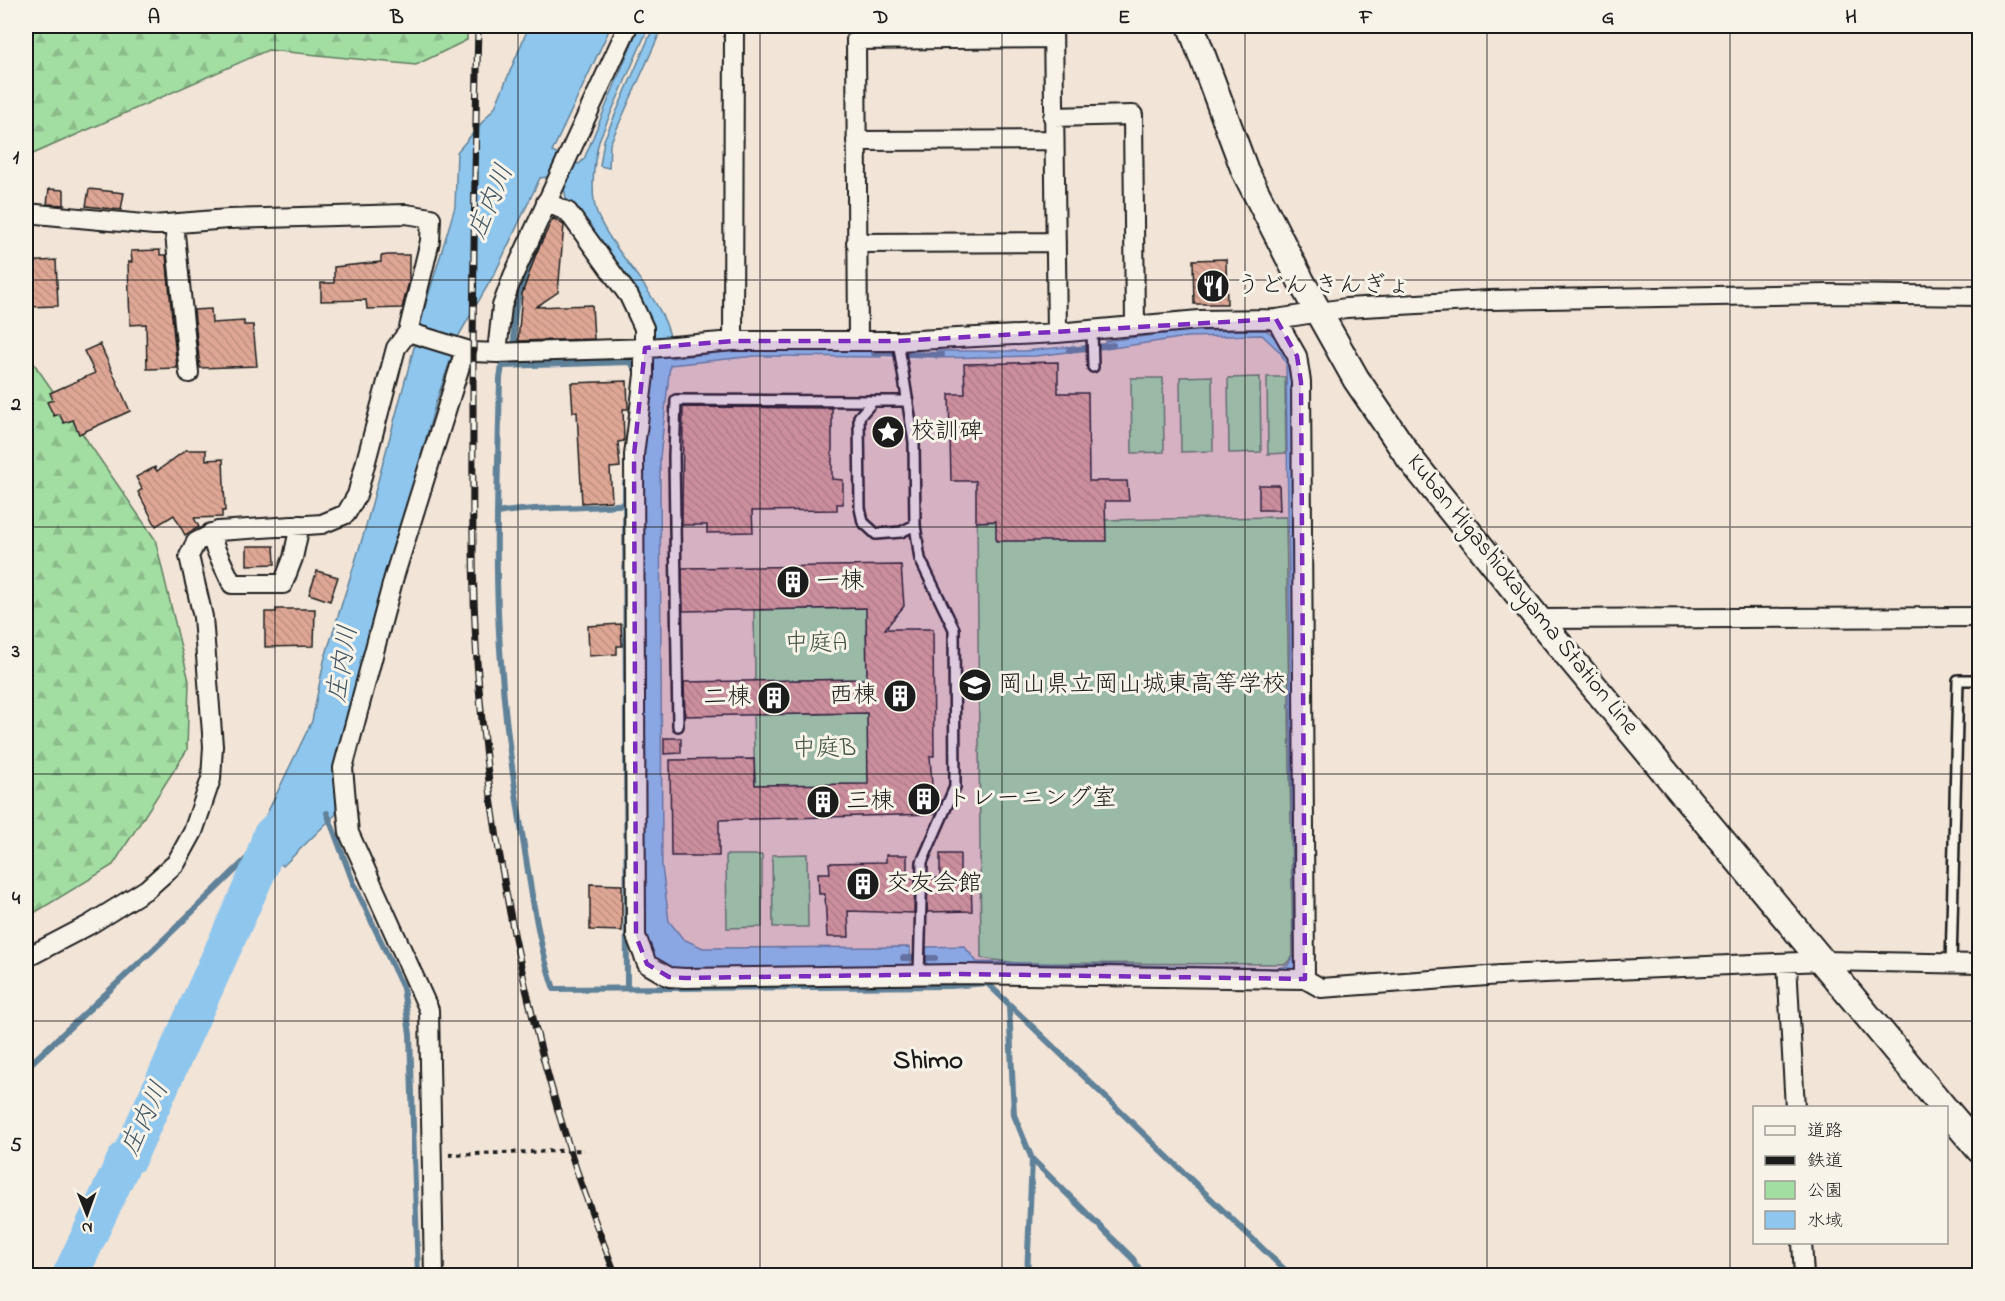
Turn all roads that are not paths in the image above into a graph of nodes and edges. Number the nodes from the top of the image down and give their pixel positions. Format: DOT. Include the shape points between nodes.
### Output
graph roads {
  1 [pos="628,26"];
  2 [pos="734,26"];
  3 [pos="1191,26"];
  4 [pos="1053,32"];
  5 [pos="1053,117"];
  6 [pos="1053,140"];
  7 [pos="856,141"];
  8 [pos="552,200"];
  9 [pos="26,213"];
  10 [pos="174,224"];
  11 [pos="1056,242"];
  12 [pos="856,243"];
  13 [pos="1980,296"];
  14 [pos="1317,312"];
  15 [pos="1276,319"];
  16 [pos="1135,326"];
  17 [pos="1057,333"];
  18 [pos="412,334"];
  19 [pos="1092,335"];
  20 [pos="733,341"];
  21 [pos="858,341"];
  22 [pos="647,348"];
  23 [pos="899,348"];
  24 [pos="461,349"];
  25 [pos="497,353"];
  26 [pos="1093,367"];
  27 [pos="189,373"];
  28 [pos="908,400"];
  29 [pos="873,402"];
  30 [pos="300,525"];
  31 [pos="915,525"];
  32 [pos="211,533"];
  33 [pos="1980,617"];
  34 [pos="1538,619"];
  35 [pos="1980,680"];
  36 [pos="678,726"];
  37 [pos="26,958"];
  38 [pos="1823,961"];
  39 [pos="1787,964"];
  40 [pos="1980,964"];
  41 [pos="1951,965"];
  42 [pos="919,971"];
  43 [pos="1305,979"];
  44 [pos="1795,1106"];
  45 [pos="1944,1106"];
  46 [pos="1948,1111"];
  47 [pos="1980,1150"];
  48 [pos="1802,1244"];
  49 [pos="434,1275"];
  50 [pos="1804,1275"];
  1 -- 8 [label="street" via="567,158"];
  2 -- 20 [label="street"];
  3 -- 14 [label="main road, Kuban Higashiokayama Station Line" via="1245,171"];
  4 -- 5 [label="street"];
  4 -- 7 [label="street" via="856,40"];
  5 -- 6 [label="street"];
  5 -- 16 [label="street" via="1133,115"];
  6 -- 7 [label="street"];
  6 -- 11 [label="street"];
  7 -- 12 [label="street"];
  8 -- 22 [label="street" via="568,212 629,296 644,328"];
  8 -- 25 [label="street" via="502,306"];
  9 -- 10 [label="street"];
  10 -- 18 [label="street" via="406,214 431,218"];
  10 -- 27 [label="street"];
  11 -- 12 [label="street"];
  11 -- 17 [label="street"];
  12 -- 21 [label="street"];
  13 -- 14 [label="street" via="1827,294 1489,300"];
  14 -- 15 [label="street"];
  14 -- 34 [label="main road, Kuban Higashiokayama Station Line" via="1356,379 1411,460"];
  15 -- 16 [label="street"];
  15 -- 43 [label="street" via="1297,356 1301,382"];
  16 -- 19 [label="street"];
  17 -- 19 [label="street"];
  17 -- 23 [label="street"];
  18 -- 24 [label="street"];
  18 -- 30 [label="street" via="396,348 357,495 346,514"];
  19 -- 26 [label="lane"];
  20 -- 21 [label="street"];
  20 -- 22 [label="street"];
  21 -- 23 [label="street"];
  22 -- 25 [label="street"];
  22 -- 42 [label="street" via="634,455 636,936 642,953 647,964 669,977"];
  23 -- 28 [label="lane"];
  24 -- 25 [label="street"];
  24 -- 49 [label="street" via="343,768 349,833 429,1010"];
  28 -- 29 [label="lane"];
  28 -- 31 [label="lane" via="914,442"];
  29 -- 31 [label="lane" via="859,417 863,522 876,534 902,532"];
  29 -- 36 [label="lane" via="676,400"];
  30 -- 32 [label="street"];
  30 -- 32 [label="street" via="283,584 232,584"];
  31 -- 42 [label="lane" via="920,559 954,629 955,787 922,862"];
  32 -- 37 [label="street" via="196,542 189,556 203,617 213,746 211,779 193,832 176,863 147,889"];
  33 -- 34 [label="street"];
  34 -- 38 [label="main road, Kuban Higashiokayama Station Line"];
  35 -- 41 [label="lane" via="1958,680"];
  38 -- 39 [label="street"];
  38 -- 41 [label="street"];
  38 -- 45 [label="main road, Kuban Higashiokayama Station Line"];
  39 -- 43 [label="street" via="1501,975 1321,988"];
  39 -- 44 [label="street"];
  40 -- 41 [label="street"];
  42 -- 43 [label="street"];
  46 -- 47 [label="main road, Kuban Higashiokayama Station Line"];
  48 -- 50 [label="street"];
}
